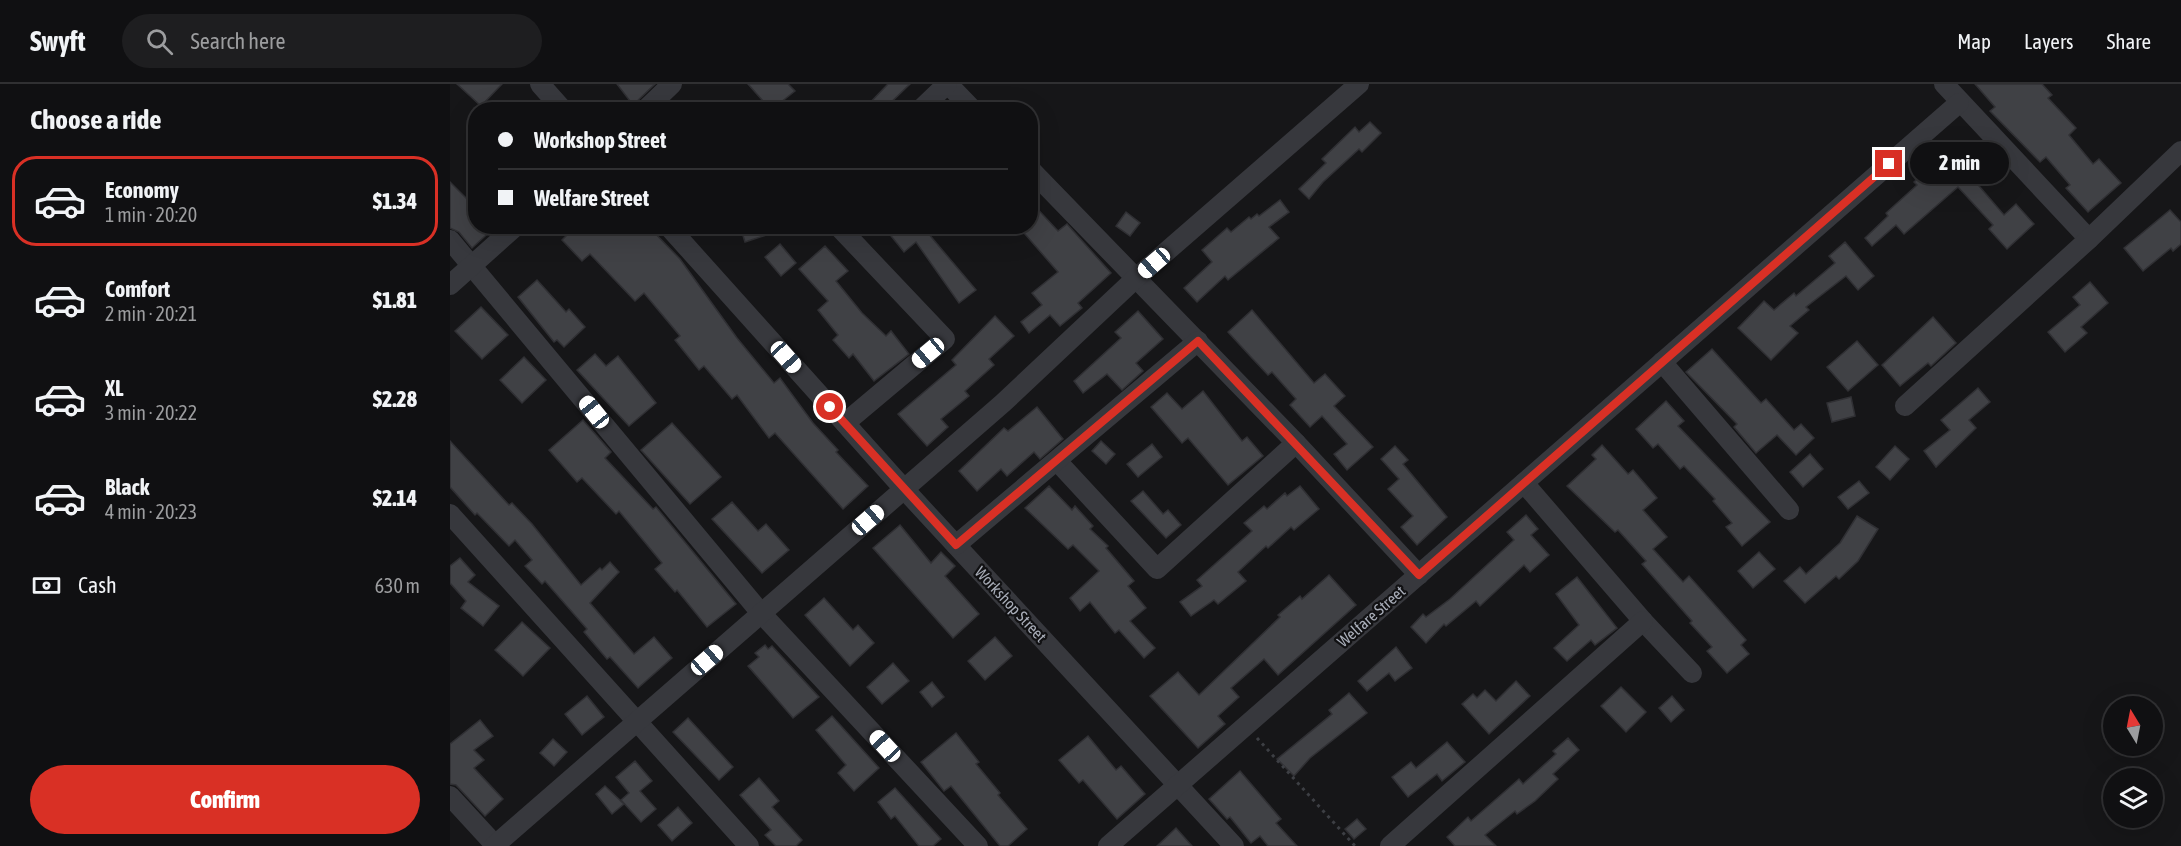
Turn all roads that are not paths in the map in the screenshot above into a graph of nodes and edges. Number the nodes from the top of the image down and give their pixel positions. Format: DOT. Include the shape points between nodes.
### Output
graph roads {
  1 [pos="540,84"];
  2 [pos="672,84"];
  3 [pos="948,84"];
  4 [pos="1359,84"];
  5 [pos="1944,84"];
  6 [pos="556,102"];
  7 [pos="653,102"];
  8 [pos="929,102"];
  9 [pos="965,102"];
  10 [pos="1959,103"];
  11 [pos="2181,152"];
  12 [pos="1038,177"];
  13 [pos="507,234"];
  14 [pos="675,234"];
  15 [pos="846,234"];
  16 [pos="2089,239"];
  17 [pos="450,240"];
  18 [pos="473,265"];
  19 [pos="1136,278"];
  20 [pos="450,285"];
  21 [pos="1198,341"];
  22 [pos="1662,362"];
  23 [pos="1905,406"];
  24 [pos="844,423"];
  25 [pos="1296,442"];
  26 [pos="1057,461"];
  27 [pos="1524,483"];
  28 [pos="904,489"];
  29 [pos="1789,510"];
  30 [pos="450,514"];
  31 [pos="956,545"];
  32 [pos="1419,575"];
  33 [pos="761,613"];
  34 [pos="1643,621"];
  35 [pos="1692,673"];
  36 [pos="636,723"];
  37 [pos="1178,785"];
  38 [pos="450,796"];
  39 [pos="495,846"];
  40 [pos="749,846"];
  41 [pos="978,846"];
  42 [pos="1108,846"];
  43 [pos="1234,846"];
  44 [pos="1390,846"];
  1 -- 6 [label="street"];
  2 -- 7 [label="street"];
  3 -- 8 [label="street"];
  3 -- 9 [label="street"];
  4 -- 19 [label="street"];
  5 -- 10 [label="street"];
  10 -- 16 [label="street"];
  10 -- 22 [label="street, Welfare Street"];
  11 -- 16 [label="street"];
  12 -- 19 [label="street"];
  13 -- 18 [label="street"];
  14 -- 24 [label="street, Workshop Street"];
  15 -- 24 [label="street" via="945,339"];
  16 -- 23 [label="street"];
  17 -- 18 [label="street"];
  18 -- 20 [label="street"];
  18 -- 33 [label="street"];
  19 -- 21 [label="street"];
  19 -- 28 [label="street"];
  21 -- 25 [label="street"];
  21 -- 26 [label="street"];
  22 -- 27 [label="street, Welfare Street"];
  22 -- 29 [label="street"];
  24 -- 28 [label="street, Workshop Street"];
  25 -- 26 [label="street" via="1156,569"];
  25 -- 32 [label="street"];
  26 -- 31 [label="street"];
  27 -- 32 [label="street, Welfare Street"];
  27 -- 34 [label="street"];
  28 -- 31 [label="street, Workshop Street"];
  28 -- 33 [label="street"];
  30 -- 36 [label="street"];
  31 -- 37 [label="street, Workshop Street"];
  32 -- 37 [label="street, Welfare Street"];
  33 -- 36 [label="street"];
  33 -- 41 [label="street"];
  34 -- 35 [label="street"];
  34 -- 44 [label="street"];
  36 -- 39 [label="street"];
  36 -- 40 [label="street"];
  37 -- 42 [label="street, Welfare Street"];
  37 -- 43 [label="street, Workshop Street"];
  38 -- 39 [label="street"];
}
